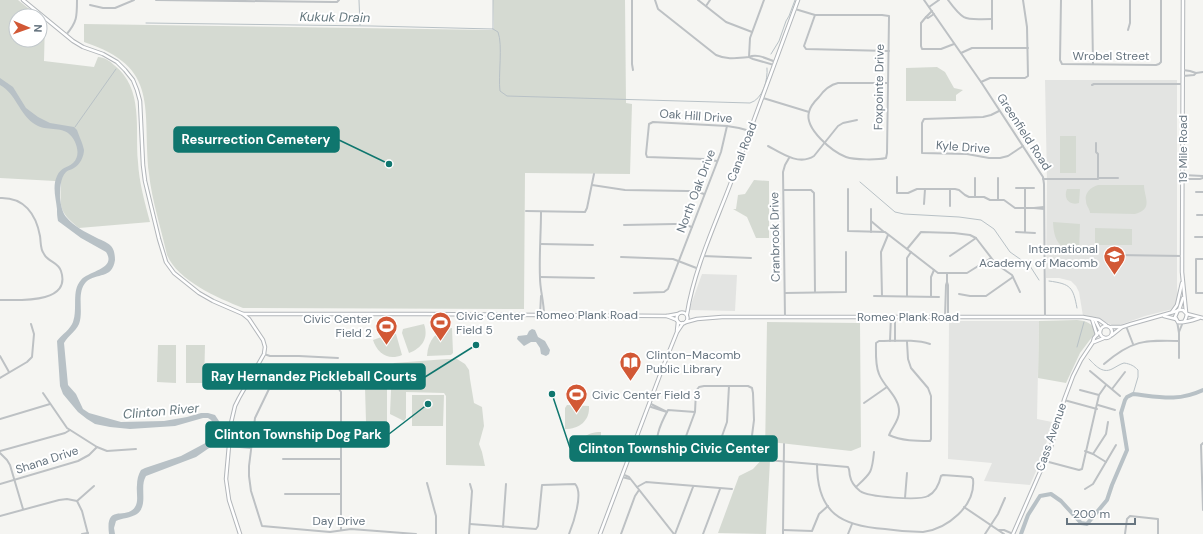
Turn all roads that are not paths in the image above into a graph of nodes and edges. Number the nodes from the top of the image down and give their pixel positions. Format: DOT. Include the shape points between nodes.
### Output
graph roads {
  1 [pos="23,0"];
  2 [pos="77,0"];
  3 [pos="134,0"];
  4 [pos="156,0"];
  5 [pos="251,0"];
  6 [pos="339,0"];
  7 [pos="632,0"];
  8 [pos="655,0"];
  9 [pos="698,0"];
  10 [pos="710,0"];
  11 [pos="764,0"];
  12 [pos="798,0"];
  13 [pos="924,0"];
  14 [pos="939,0"];
  15 [pos="948,0"];
  16 [pos="992,0"];
  17 [pos="1023,0"];
  18 [pos="1061,0"];
  19 [pos="1092,0"];
  20 [pos="1130,0"];
  21 [pos="1161,0"];
  22 [pos="1183,0"];
  23 [pos="127,1"];
  24 [pos="90,5"];
  25 [pos="706,6"];
  26 [pos="929,7"];
  27 [pos="795,9"];
  28 [pos="933,13"];
  29 [pos="815,15"];
  30 [pos="992,19"];
  31 [pos="992,29"];
  32 [pos="1128,30"];
  33 [pos="752,32"];
  34 [pos="66,35"];
  35 [pos="954,44"];
  36 [pos="1028,48"];
  37 [pos="889,51"];
  38 [pos="961,53"];
  39 [pos="749,57"];
  40 [pos="769,59"];
  41 [pos="776,62"];
  42 [pos="767,63"];
  43 [pos="1093,64"];
  44 [pos="774,65"];
  45 [pos="633,70"];
  46 [pos="1183,70"];
  47 [pos="1203,72"];
  48 [pos="1196,73"];
  49 [pos="1183,76"];
  50 [pos="981,82"];
  51 [pos="888,83"];
  52 [pos="1183,84"];
  53 [pos="1092,86"];
  54 [pos="763,98"];
  55 [pos="999,111"];
  56 [pos="809,112"];
  57 [pos="857,120"];
  58 [pos="727,126"];
  59 [pos="750,131"];
  60 [pos="824,142"];
  61 [pos="1096,143"];
  62 [pos="768,146"];
  63 [pos="1023,146"];
  64 [pos="1092,153"];
  65 [pos="1097,153"];
  66 [pos="789,158"];
  67 [pos="717,161"];
  68 [pos="594,174"];
  69 [pos="1183,175"];
  70 [pos="897,177"];
  71 [pos="1203,177"];
  72 [pos="975,178"];
  73 [pos="998,178"];
  74 [pos="1098,178"];
  75 [pos="1118,178"];
  76 [pos="1043,179"];
  77 [pos="1183,179"];
  78 [pos="592,185"];
  79 [pos="925,188"];
  80 [pos="950,188"];
  81 [pos="1016,188"];
  82 [pos="1025,188"];
  83 [pos="1034,188"];
  84 [pos="848,189"];
  85 [pos="784,190"];
  86 [pos="1196,192"];
  87 [pos="1203,192"];
  88 [pos="704,194"];
  89 [pos="975,197"];
  90 [pos="0,198"];
  91 [pos="998,200"];
  92 [pos="924,204"];
  93 [pos="950,206"];
  94 [pos="1025,208"];
  95 [pos="1044,208"];
  96 [pos="871,209"];
  97 [pos="526,211"];
  98 [pos="541,212"];
  99 [pos="1197,215"];
  100 [pos="1203,215"];
  101 [pos="871,221"];
  102 [pos="624,225"];
  103 [pos="692,228"];
  104 [pos="871,232"];
  105 [pos="885,232"];
  106 [pos="1016,232"];
  107 [pos="1025,232"];
  108 [pos="1035,233"];
  109 [pos="888,235"];
  110 [pos="1195,237"];
  111 [pos="1203,237"];
  112 [pos="976,238"];
  113 [pos="541,244"];
  114 [pos="593,245"];
  115 [pos="907,249"];
  116 [pos="846,252"];
  117 [pos="911,252"];
  118 [pos="1118,255"];
  119 [pos="703,256"];
  120 [pos="950,256"];
  121 [pos="1182,256"];
  122 [pos="621,257"];
  123 [pos="751,258"];
  124 [pos="991,258"];
  125 [pos="1203,259"];
  126 [pos="680,261"];
  127 [pos="699,269"];
  128 [pos="934,270"];
  129 [pos="947,274"];
  130 [pos="540,277"];
  131 [pos="1013,277"];
  132 [pos="594,278"];
  133 [pos="1183,280"];
  134 [pos="815,292"];
  135 [pos="1020,292"];
  136 [pos="634,293"];
  137 [pos="785,293"];
  138 [pos="1203,293"];
  139 [pos="959,294"];
  140 [pos="541,295"];
  141 [pos="874,296"];
  142 [pos="882,296"];
  143 [pos="907,296"];
  144 [pos="931,297"];
  145 [pos="939,297"];
  146 [pos="1184,298"];
  147 [pos="0,300"];
  148 [pos="688,304"];
  149 [pos="1178,310"];
  150 [pos="682,312"];
  151 [pos="1172,312"];
  152 [pos="1186,313"];
  153 [pos="243,314"];
  154 [pos="678,314"];
  155 [pos="540,315"];
  156 [pos="544,315"];
  157 [pos="687,315"];
  158 [pos="667,316"];
  159 [pos="785,316"];
  160 [pos="891,316"];
  161 [pos="895,316"];
  162 [pos="1163,316"];
  163 [pos="947,317"];
  164 [pos="1045,317"];
  165 [pos="697,318"];
  166 [pos="1199,318"];
  167 [pos="1203,318"];
  168 [pos="1093,319"];
  169 [pos="1176,320"];
  170 [pos="677,321"];
  171 [pos="685,322"];
  172 [pos="1184,322"];
  173 [pos="31,324"];
  174 [pos="1106,325"];
  175 [pos="1126,326"];
  176 [pos="1110,327"];
  177 [pos="1122,327"];
  178 [pos="1100,330"];
  179 [pos="677,332"];
  180 [pos="1179,333"];
  181 [pos="1097,335"];
  182 [pos="1112,335"];
  183 [pos="1104,337"];
  184 [pos="890,341"];
  185 [pos="895,341"];
  186 [pos="1179,341"];
  187 [pos="908,342"];
  188 [pos="1093,342"];
  189 [pos="930,344"];
  190 [pos="1133,344"];
  191 [pos="264,354"];
  192 [pos="0,356"];
  193 [pos="338,358"];
  194 [pos="1179,358"];
  195 [pos="1104,364"];
  196 [pos="1090,371"];
  197 [pos="9,372"];
  198 [pos="1125,372"];
  199 [pos="0,378"];
  200 [pos="1106,384"];
  201 [pos="729,386"];
  202 [pos="887,388"];
  203 [pos="1112,389"];
  204 [pos="1080,390"];
  205 [pos="43,393"];
  206 [pos="1099,395"];
  207 [pos="1120,396"];
  208 [pos="1064,400"];
  209 [pos="864,403"];
  210 [pos="50,404"];
  211 [pos="649,405"];
  212 [pos="1098,405"];
  213 [pos="1097,409"];
  214 [pos="1115,410"];
  215 [pos="667,412"];
  216 [pos="695,412"];
  217 [pos="0,419"];
  218 [pos="1108,422"];
  219 [pos="287,423"];
  220 [pos="340,423"];
  221 [pos="70,430"];
  222 [pos="1203,443"];
  223 [pos="784,444"];
  224 [pos="1116,445"];
  225 [pos="228,446"];
  226 [pos="97,447"];
  227 [pos="251,448"];
  228 [pos="136,449"];
  229 [pos="1085,451"];
  230 [pos="0,452"];
  231 [pos="874,452"];
  232 [pos="1093,454"];
  233 [pos="680,457"];
  234 [pos="283,459"];
  235 [pos="341,459"];
  236 [pos="715,459"];
  237 [pos="767,460"];
  238 [pos="784,461"];
  239 [pos="1045,461"];
  240 [pos="1106,462"];
  241 [pos="817,464"];
  242 [pos="907,472"];
  243 [pos="1202,474"];
  244 [pos="622,475"];
  245 [pos="14,480"];
  246 [pos="427,483"];
  247 [pos="0,484"];
  248 [pos="470,484"];
  249 [pos="506,484"];
  250 [pos="94,486"];
  251 [pos="693,486"];
  252 [pos="637,487"];
  253 [pos="856,487"];
  254 [pos="720,489"];
  255 [pos="1085,489"];
  256 [pos="639,490"];
  257 [pos="732,490"];
  258 [pos="285,494"];
  259 [pos="340,494"];
  260 [pos="905,498"];
  261 [pos="1005,498"];
  262 [pos="77,501"];
  263 [pos="828,506"];
  264 [pos="964,507"];
  265 [pos="23,509"];
  266 [pos="1203,510"];
  267 [pos="0,516"];
  268 [pos="470,524"];
  269 [pos="852,524"];
  270 [pos="992,526"];
  271 [pos="503,527"];
  272 [pos="341,530"];
  273 [pos="369,530"];
  274 [pos="783,530"];
  275 [pos="1000,530"];
  276 [pos="88,533"];
  277 [pos="82,534"];
  278 [pos="240,534"];
  279 [pos="369,534"];
  280 [pos="403,534"];
  281 [pos="416,534"];
  282 [pos="436,534"];
  283 [pos="469,534"];
  284 [pos="569,534"];
  285 [pos="600,534"];
  286 [pos="621,534"];
  287 [pos="674,534"];
  288 [pos="703,534"];
  289 [pos="783,534"];
  290 [pos="848,534"];
  291 [pos="985,534"];
  292 [pos="1004,534"];
  293 [pos="1013,534"];
  294 [pos="1125,534"];
  295 [pos="1158,534"];
  1 -- 34 [label="street"];
  2 -- 34 [label="street" via="76,21"];
  3 -- 23 [label="street"];
  4 -- 5 [label="street"];
  5 -- 6 [label="street"];
  7 -- 45 [label="street"];
  8 -- 39 [label="street" via="661,12 716,55 725,58"];
  9 -- 25 [label="street"];
  10 -- 25 [label="street"];
  11 -- 33 [label="street"];
  12 -- 27 [label="street, Canal Road"];
  13 -- 26 [label="street, Greenfield Road"];
  14 -- 26 [label="street"];
  15 -- 30 [label="street" via="964,18"];
  16 -- 30 [label="street"];
  17 -- 36 [label="street"];
  18 -- 43 [label="street, Wrobel Street" via="1060,60 1062,64"];
  19 -- 43 [label="street"];
  20 -- 32 [label="street"];
  21 -- 43 [label="street, Wrobel Street" via="1160,63"];
  22 -- 46 [label="street, 19 Mile Road"];
  23 -- 24 [label="street" via="115,8"];
  25 -- 33 [label="street" via="730,24"];
  26 -- 28 [label="street, Greenfield Road"];
  27 -- 29 [label="street"];
  27 -- 41 [label="street, Canal Road"];
  28 -- 35 [label="street, Greenfield Road"];
  28 -- 35 [label="street" via="921,23 922,49 941,49"];
  29 -- 37 [label="street, Foxpointe Drive" via="889,16"];
  29 -- 37 [label="street" via="804,48"];
  30 -- 31 [label="street"];
  33 -- 39 [label="street"];
  34 -- 153 [label="street" via="77,44 114,60 135,84 140,101 145,181 162,250 169,267 204,296"];
  35 -- 38 [label="street, Greenfield Road"];
  36 -- 38 [label="street" via="972,48"];
  36 -- 50 [label="street" via="1028,76 990,78"];
  37 -- 51 [label="street, Foxpointe Drive"];
  38 -- 50 [label="street, Greenfield Road"];
  39 -- 40 [label="street" via="753,55"];
  39 -- 42 [label="street"];
  40 -- 41 [label="street"];
  40 -- 42 [label="street"];
  41 -- 44 [label="street, Canal Road"];
  42 -- 44 [label="street"];
  44 -- 54 [label="street, Canal Road"];
  46 -- 48 [label="street"];
  46 -- 49 [label="street, 19 Mile Road"];
  47 -- 48 [label="street"];
  48 -- 49 [label="street"];
  49 -- 52 [label="street, 19 Mile Road"];
  50 -- 55 [label="street, Greenfield Road"];
  51 -- 56 [label="street" via="832,85"];
  51 -- 60 [label="street, Foxpointe Drive" via="886,158 847,158"];
  52 -- 53 [label="street"];
  52 -- 69 [label="street, 19 Mile Road"];
  54 -- 56 [label="street"];
  54 -- 59 [label="street, Canal Road"];
  55 -- 63 [label="street, Greenfield Road"];
  55 -- 63 [label="street, Kyle Drive" via="988,116 923,119 922,154 967,154 1000,158"];
  56 -- 60 [label="street" via="808,118 812,128"];
  57 -- 60 [label="street" via="841,124"];
  58 -- 59 [label="street, Oak Hill Drive"];
  58 -- 67 [label="street, North Oak Drive" via="724,144"];
  58 -- 67 [label="street, Oak Hill Drive" via="650,122 648,126 646,156"];
  59 -- 119 [label="street, Canal Road"];
  60 -- 66 [label="street" via="809,159"];
  61 -- 65 [label="street"];
  62 -- 66 [label="street"];
  63 -- 76 [label="street, Greenfield Road"];
  64 -- 65 [label="street"];
  65 -- 74 [label="street"];
  66 -- 85 [label="street, Cranbrook Drive" via="784,168"];
  67 -- 88 [label="street, North Oak Drive"];
  68 -- 78 [label="street"];
  69 -- 71 [label="street"];
  69 -- 77 [label="street, 19 Mile Road"];
  70 -- 79 [label="street" via="897,193"];
  71 -- 77 [label="street"];
  72 -- 89 [label="street"];
  73 -- 91 [label="street"];
  74 -- 75 [label="street"];
  74 -- 76 [label="street"];
  76 -- 95 [label="street, Greenfield Road"];
  77 -- 121 [label="street, 19 Mile Road"];
  78 -- 88 [label="street" via="625,190 695,191"];
  78 -- 98 [label="street" via="585,212"];
  79 -- 80 [label="street"];
  79 -- 92 [label="street"];
  80 -- 89 [label="street"];
  80 -- 93 [label="street"];
  81 -- 82 [label="street"];
  82 -- 83 [label="street"];
  82 -- 94 [label="street"];
  84 -- 104 [label="street" via="848,231"];
  85 -- 134 [label="street" via="811,190 814,193"];
  85 -- 137 [label="street, Cranbrook Drive"];
  86 -- 87 [label="street"];
  88 -- 103 [label="street, North Oak Drive"];
  89 -- 91 [label="street"];
  90 -- 147 [label="street" via="19,201 30,212 39,230 43,253 58,266 62,279 57,291 50,296"];
  91 -- 94 [label="street" via="1006,201 1014,208"];
  94 -- 95 [label="street"];
  94 -- 107 [label="street"];
  95 -- 164 [label="street, Greenfield Road"];
  96 -- 101 [label="street"];
  97 -- 98 [label="street"];
  98 -- 113 [label="street"];
  99 -- 100 [label="street"];
  101 -- 104 [label="street"];
  101 -- 105 [label="street"];
  102 -- 103 [label="street" via="682,224"];
  103 -- 126 [label="street, North Oak Drive"];
  104 -- 105 [label="street"];
  105 -- 109 [label="street"];
  106 -- 107 [label="street"];
  107 -- 108 [label="street"];
  109 -- 115 [label="street"];
  109 -- 142 [label="street" via="882,250"];
  110 -- 111 [label="street"];
  112 -- 115 [label="street" via="954,232 921,232"];
  112 -- 120 [label="street"];
  112 -- 124 [label="street"];
  113 -- 114 [label="street"];
  113 -- 130 [label="street"];
  115 -- 117 [label="street"];
  116 -- 134 [label="street" via="846,292"];
  117 -- 128 [label="street"];
  117 -- 143 [label="street" via="907,258"];
  118 -- 121 [label="street"];
  119 -- 123 [label="street"];
  119 -- 127 [label="street, Canal Road"];
  121 -- 133 [label="street, 19 Mile Road"];
  122 -- 126 [label="street"];
  124 -- 129 [label="street" via="967,273"];
  124 -- 131 [label="street"];
  125 -- 138 [label="street" via="1196,259 1196,293"];
  126 -- 127 [label="street"];
  126 -- 136 [label="street, North Oak Drive" via="667,291"];
  127 -- 148 [label="street, Canal Road"];
  128 -- 129 [label="street"];
  128 -- 144 [label="street" via="931,277"];
  129 -- 163 [label="street"];
  130 -- 132 [label="street"];
  130 -- 140 [label="street"];
  131 -- 135 [label="street"];
  131 -- 139 [label="street" via="986,296"];
  133 -- 146 [label="street, 19 Mile Road"];
  133 -- 151 [label="street" via="1177,305"];
  134 -- 137 [label="street"];
  137 -- 159 [label="street, Cranbrook Drive"];
  140 -- 155 [label="street"];
  140 -- 156 [label="street"];
  141 -- 142 [label="street"];
  142 -- 143 [label="street"];
  143 -- 144 [label="street"];
  144 -- 145 [label="street"];
  146 -- 149 [label="street, 19 Mile Road"];
  146 -- 152 [label="street, 19 Mile Road"];
  148 -- 150 [label="street, Canal Road"];
  148 -- 157 [label="street, Canal Road"];
  149 -- 151 [label="street"];
  149 -- 152 [label="street"];
  149 -- 169 [label="street"];
  150 -- 154 [label="street"];
  150 -- 157 [label="street"];
  151 -- 162 [label="street"];
  152 -- 166 [label="street"];
  152 -- 172 [label="street"];
  153 -- 155 [label="street, Romeo Plank Road"];
  153 -- 191 [label="street" via="261,336 265,347"];
  154 -- 158 [label="street, Romeo Plank Road"];
  154 -- 170 [label="street"];
  155 -- 156 [label="street, Romeo Plank Road"];
  156 -- 158 [label="street, Romeo Plank Road"];
  157 -- 165 [label="street, Romeo Plank Road"];
  157 -- 171 [label="street"];
  158 -- 170 [label="street, Romeo Plank Road"];
  159 -- 160 [label="street, Romeo Plank Road"];
  159 -- 165 [label="street, Romeo Plank Road"];
  160 -- 161 [label="street, Romeo Plank Road"];
  160 -- 184 [label="street"];
  161 -- 163 [label="street, Romeo Plank Road"];
  161 -- 185 [label="street"];
  162 -- 169 [label="street"];
  162 -- 175 [label="street"];
  163 -- 164 [label="street, Romeo Plank Road"];
  164 -- 168 [label="street, Romeo Plank Road"];
  165 -- 171 [label="street, Romeo Plank Road"];
  166 -- 167 [label="street"];
  166 -- 172 [label="street"];
  168 -- 174 [label="street, Romeo Plank Road"];
  168 -- 178 [label="street"];
  168 -- 181 [label="street"];
  169 -- 172 [label="street"];
  169 -- 180 [label="street"];
  170 -- 171 [label="street"];
  170 -- 179 [label="street"];
  171 -- 179 [label="street"];
  172 -- 180 [label="street"];
  173 -- 197 [label="street" via="34,334 32,357"];
  174 -- 176 [label="street"];
  174 -- 178 [label="street"];
  175 -- 177 [label="street"];
  175 -- 190 [label="street"];
  176 -- 177 [label="street"];
  176 -- 182 [label="street"];
  177 -- 182 [label="street"];
  178 -- 181 [label="street, Cass Avenue"];
  178 -- 183 [label="street"];
  179 -- 211 [label="street"];
  180 -- 186 [label="street"];
  181 -- 188 [label="street, Cass Avenue"];
  182 -- 183 [label="street"];
  183 -- 188 [label="street"];
  184 -- 185 [label="street"];
  184 -- 202 [label="street" via="876,342 877,368"];
  185 -- 187 [label="street"];
  186 -- 190 [label="street" via="1156,340"];
  186 -- 194 [label="street"];
  187 -- 189 [label="street"];
  187 -- 202 [label="street" via="911,368 928,388 931,396 930,441 895,438 889,435 899,411 897,402"];
  188 -- 208 [label="street, Cass Avenue" via="1075,370"];
  190 -- 195 [label="street"];
  191 -- 193 [label="street"];
  191 -- 225 [label="street" via="235,406"];
  192 -- 197 [label="street"];
  196 -- 200 [label="street"];
  197 -- 199 [label="street"];
  198 -- 203 [label="street"];
  200 -- 203 [label="street"];
  200 -- 206 [label="street"];
  201 -- 216 [label="street" via="699,388 695,392"];
  201 -- 236 [label="street" via="727,422"];
  201 -- 236 [label="street" via="748,386 754,392 750,451 735,460"];
  202 -- 209 [label="street"];
  203 -- 207 [label="street"];
  204 -- 206 [label="street"];
  205 -- 210 [label="street"];
  206 -- 212 [label="street"];
  208 -- 213 [label="street"];
  208 -- 239 [label="street, Cass Avenue"];
  210 -- 217 [label="street"];
  210 -- 221 [label="street"];
  211 -- 215 [label="street"];
  211 -- 244 [label="street"];
  212 -- 213 [label="street"];
  212 -- 214 [label="street"];
  213 -- 229 [label="street"];
  215 -- 216 [label="street"];
  215 -- 233 [label="street" via="657,437 658,448 665,454"];
  216 -- 233 [label="street"];
  218 -- 232 [label="street" via="1106,434"];
  219 -- 220 [label="street"];
  220 -- 227 [label="street" via="339,389 269,389 255,418"];
  220 -- 235 [label="street"];
  221 -- 226 [label="street"];
  221 -- 230 [label="street"];
  222 -- 243 [label="street"];
  223 -- 238 [label="street"];
  224 -- 240 [label="street"];
  225 -- 227 [label="street"];
  225 -- 278 [label="street" via="226,482"];
  226 -- 228 [label="street" via="109,451"];
  226 -- 245 [label="street, Shana Drive" via="78,461"];
  227 -- 272 [label="street, Day Drive" via="250,485 262,526 330,532"];
  229 -- 232 [label="street"];
  229 -- 239 [label="street" via="1080,470"];
  230 -- 245 [label="street" via="9,462"];
  231 -- 253 [label="street" via="870,473"];
  232 -- 240 [label="street"];
  233 -- 236 [label="street"];
  234 -- 235 [label="street"];
  235 -- 259 [label="street"];
  237 -- 238 [label="street"];
  238 -- 241 [label="street"];
  238 -- 274 [label="street"];
  239 -- 293 [label="street, Cass Avenue"];
  240 -- 255 [label="street" via="1093,484"];
  241 -- 253 [label="street" via="848,467 851,480"];
  241 -- 263 [label="street" via="819,488"];
  242 -- 260 [label="street"];
  243 -- 266 [label="street"];
  244 -- 252 [label="street" via="629,477"];
  244 -- 285 [label="street"];
  245 -- 247 [label="street, Shana Drive"];
  245 -- 265 [label="street"];
  246 -- 282 [label="street" via="436,516"];
  248 -- 268 [label="street"];
  249 -- 271 [label="street"];
  250 -- 262 [label="street"];
  251 -- 252 [label="street" via="646,482"];
  251 -- 254 [label="street"];
  251 -- 287 [label="street"];
  252 -- 256 [label="street"];
  253 -- 260 [label="street" via="862,493"];
  254 -- 257 [label="street"];
  254 -- 288 [label="street"];
  256 -- 286 [label="street"];
  256 -- 287 [label="street"];
  258 -- 259 [label="street"];
  259 -- 272 [label="street"];
  260 -- 264 [label="street" via="920,499 929,496 937,488 942,475 972,478 973,486"];
  261 -- 270 [label="street"];
  262 -- 265 [label="street" via="63,499"];
  262 -- 276 [label="street"];
  263 -- 269 [label="street" via="840,518"];
  263 -- 274 [label="street" via="820,514 812,531"];
  264 -- 269 [label="street" via="948,523 926,532 867,528"];
  264 -- 270 [label="street"];
  265 -- 267 [label="street"];
  268 -- 271 [label="street"];
  268 -- 283 [label="street"];
  269 -- 290 [label="street"];
  270 -- 275 [label="street"];
  270 -- 291 [label="street"];
  271 -- 284 [label="street" via="535,530 542,485 573,484 576,485 577,512"];
  272 -- 273 [label="street, Day Drive"];
  273 -- 279 [label="street"];
  273 -- 280 [label="street, Day Drive"];
  274 -- 289 [label="street"];
  275 -- 292 [label="street"];
  275 -- 293 [label="street"];
  276 -- 277 [label="street"];
  280 -- 281 [label="street, Day Drive"];
  294 -- 295 [label="street" via="1127,519 1130,516 1157,519"];
}
